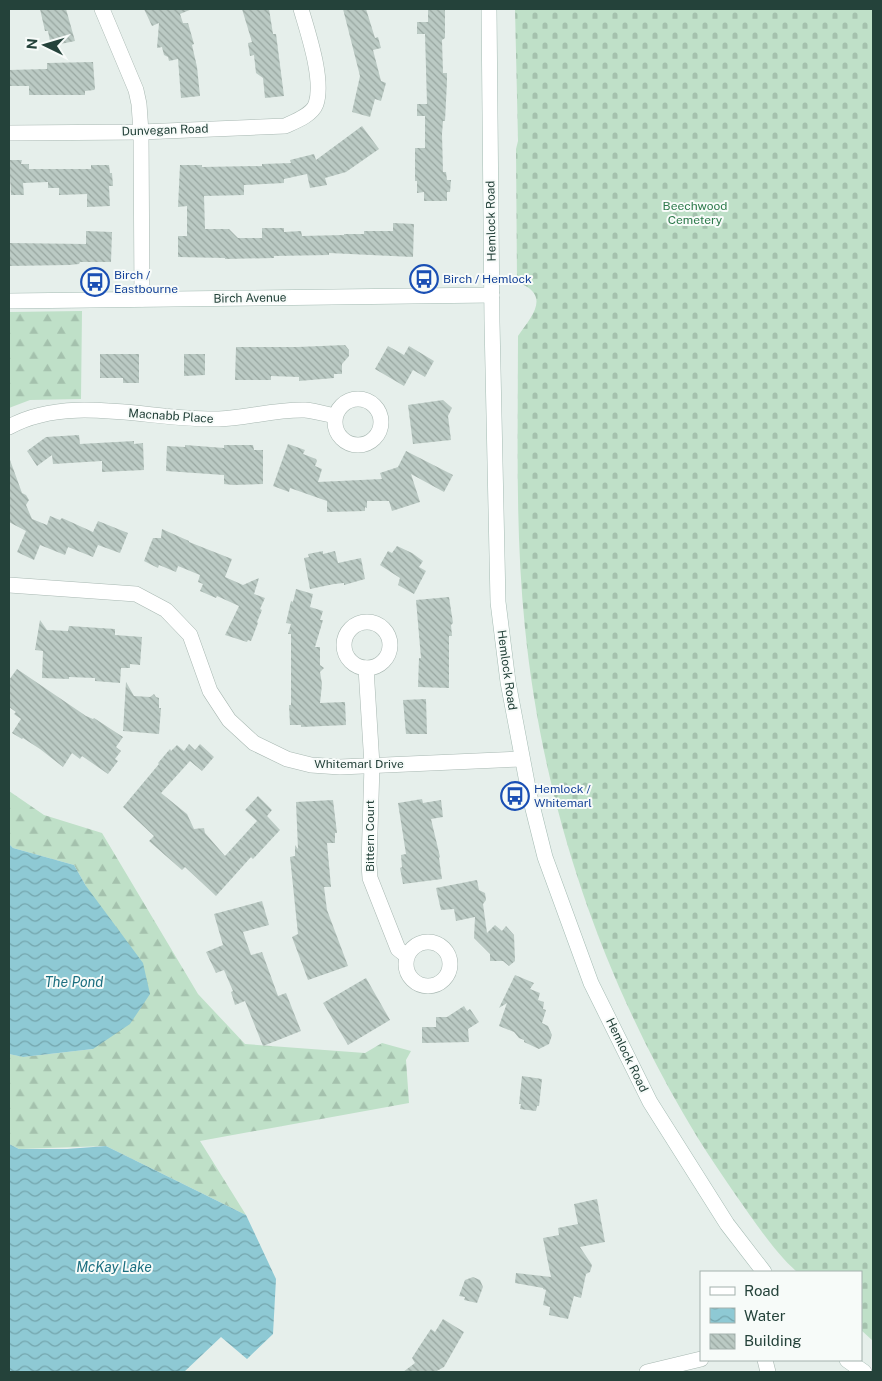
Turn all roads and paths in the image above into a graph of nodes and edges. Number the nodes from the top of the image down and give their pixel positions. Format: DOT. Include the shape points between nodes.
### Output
graph roads {
  1 [pos="102,9"];
  2 [pos="302,9"];
  3 [pos="489,9"];
  4 [pos="141,132"];
  5 [pos="9,133"];
  6 [pos="492,295"];
  7 [pos="9,300"];
  8 [pos="142,300"];
  9 [pos="335,416"];
  10 [pos="9,427"];
  11 [pos="9,584"];
  12 [pos="366,668"];
  13 [pos="522,760"];
  14 [pos="372,765"];
  15 [pos="407,956"];
  16 [pos="763,1271"];
  17 [pos="700,1359"];
  18 [pos="848,1361"];
  19 [pos="647,1372"];
  20 [pos="864,1372"];
  1 -- 4 [label="street" via="136,90"];
  2 -- 4 [label="street, Dunvegan Road" via="318,88 316,105 306,115 285,126"];
  3 -- 6 [label="street, Hemlock Road"];
  4 -- 5 [label="street, Dunvegan Road"];
  4 -- 8 [label="street"];
  6 -- 8 [label="street, Birch Avenue"];
  6 -- 13 [label="street, Hemlock Road" via="498,602"];
  7 -- 8 [label="street, Birch Avenue"];
  9 -- 10 [label="street, Macnabb Place" via="291,410 218,419 75,409 38,415"];
  11 -- 14 [label="street, Whitemarl Drive" via="136,594 166,610 190,635 210,691 229,720 254,742 286,759 311,765"];
  12 -- 14 [label="street, Bittern Court"];
  13 -- 14 [label="street, Whitemarl Drive"];
  13 -- 16 [label="street, Hemlock Road" via="545,857 591,983 650,1102 727,1224"];
  14 -- 15 [label="street, Bittern Court" via="370,878 398,949"];
  17 -- 19 [label="street"];
  18 -- 20 [label="street"];
}
